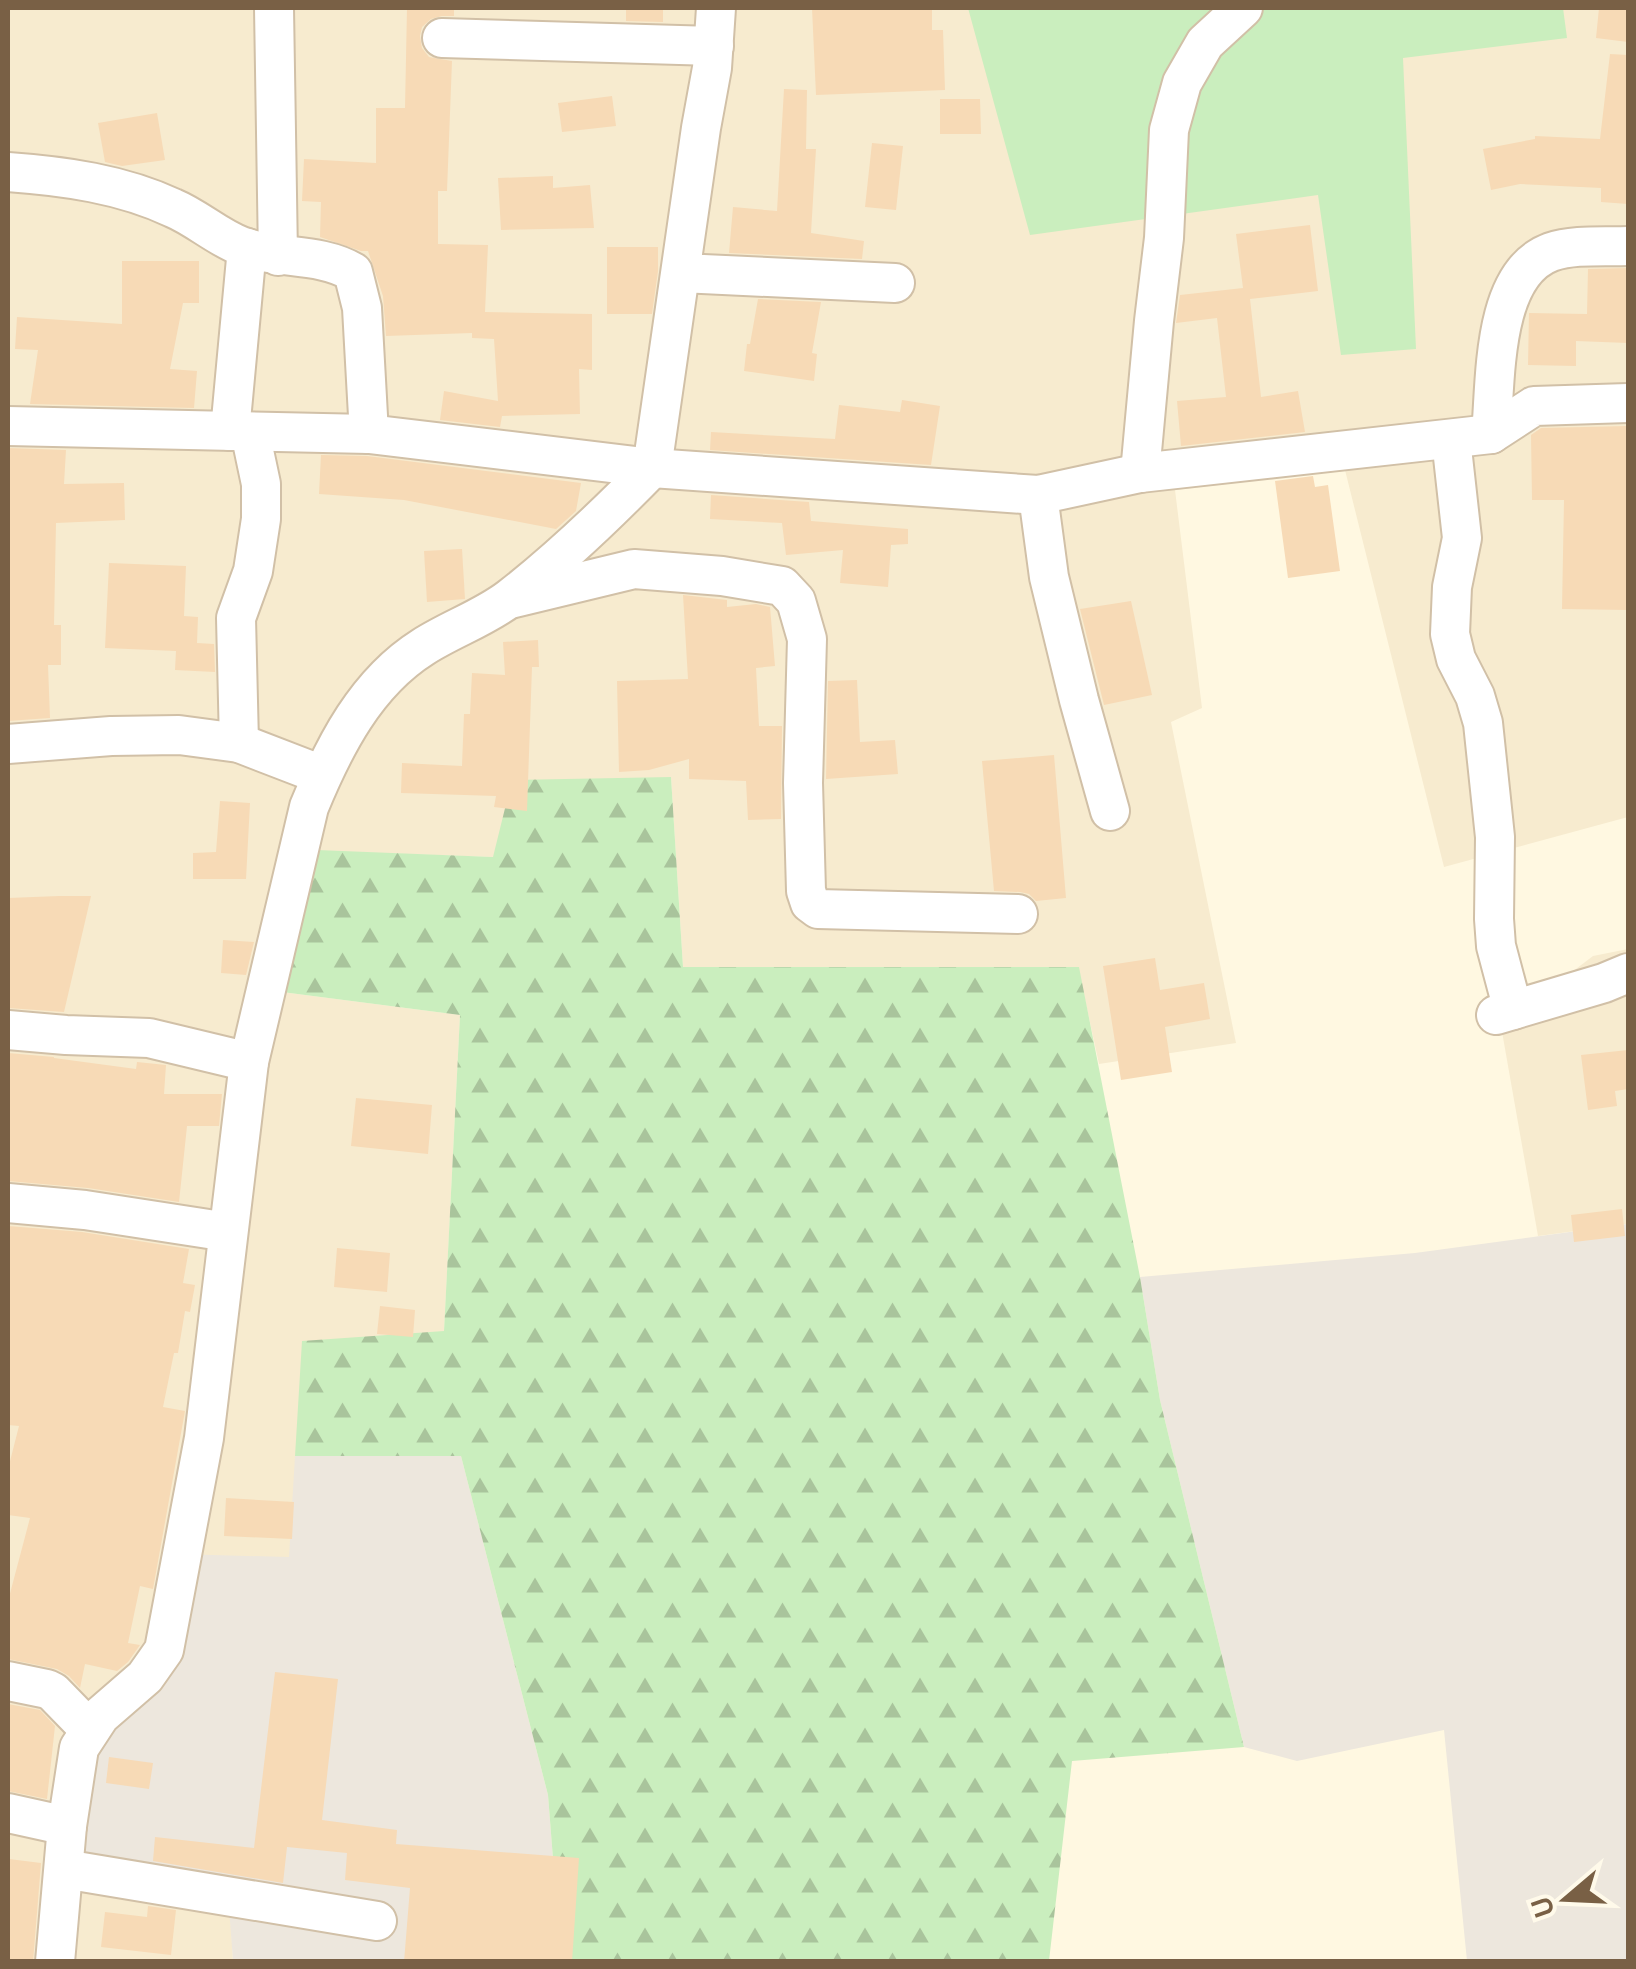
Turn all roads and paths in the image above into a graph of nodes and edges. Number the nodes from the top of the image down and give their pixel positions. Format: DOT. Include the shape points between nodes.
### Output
graph roads {
  1 [pos="274,8"];
  2 [pos="716,8"];
  3 [pos="1243,8"];
  4 [pos="442,38"];
  5 [pos="714,46"];
  6 [pos="8,172"];
  7 [pos="1628,246"];
  8 [pos="263,252"];
  9 [pos="681,273"];
  10 [pos="894,283"];
  11 [pos="1628,403"];
  12 [pos="8,426"];
  13 [pos="240,431"];
  14 [pos="369,434"];
  15 [pos="1491,434"];
  16 [pos="1451,439"];
  17 [pos="652,468"];
  18 [pos="1140,473"];
  19 [pos="1038,495"];
  20 [pos="508,600"];
  21 [pos="239,743"];
  22 [pos="8,744"];
  23 [pos="322,775"];
  24 [pos="1110,811"];
  25 [pos="1018,914"];
  26 [pos="1628,973"];
  27 [pos="8,1030"];
  28 [pos="250,1062"];
  29 [pos="8,1203"];
  30 [pos="228,1232"];
  31 [pos="8,1681"];
  32 [pos="90,1730"];
  33 [pos="8,1813"];
  34 [pos="68,1826"];
  35 [pos="64,1869"];
  36 [pos="378,1921"];
  37 [pos="54,1962"];
  1 -- 8 [label="street"];
  2 -- 5 [label="street"];
  3 -- 18 [label="street" via="1204,43 1182,83 1169,130"];
  4 -- 5 [label="street"];
  5 -- 9 [label="street"];
  6 -- 8 [label="street" via="148,196 239,246"];
  7 -- 15 [label="street" via="1562,249 1524,271 1504,312"];
  8 -- 13 [label="street"];
  8 -- 14 [label="street" via="321,258 353,272 362,308"];
  9 -- 10 [label="street"];
  9 -- 17 [label="street"];
  11 -- 15 [label="street" via="1534,406"];
  12 -- 13 [label="street"];
  13 -- 14 [label="street"];
  13 -- 21 [label="street" via="261,484 261,518 253,571 236,618"];
  14 -- 17 [label="street"];
  15 -- 16 [label="street"];
  16 -- 18 [label="street"];
  16 -- 26 [label="street" via="1462,538 1450,634 1483,724 1505,1013"];
  17 -- 19 [label="street"];
  17 -- 20 [label="street"];
  18 -- 19 [label="street"];
  19 -- 24 [label="street" via="1049,577"];
  20 -- 23 [label="street" via="420,648 380,682"];
  20 -- 25 [label="street" via="634,569 782,586 796,601 808,639 803,784 810,903 818,910"];
  21 -- 22 [label="street" via="112,736"];
  21 -- 23 [label="street"];
  23 -- 28 [label="street"];
  27 -- 28 [label="street" via="149,1038"];
  28 -- 30 [label="street"];
  29 -- 30 [label="street"];
  30 -- 32 [label="street" via="204,1438 164,1650"];
  31 -- 32 [label="street" via="53,1692"];
  32 -- 34 [label="street" via="79,1748"];
  33 -- 34 [label="street"];
  34 -- 35 [label="street"];
  35 -- 36 [label="street"];
  35 -- 37 [label="street"];
}
